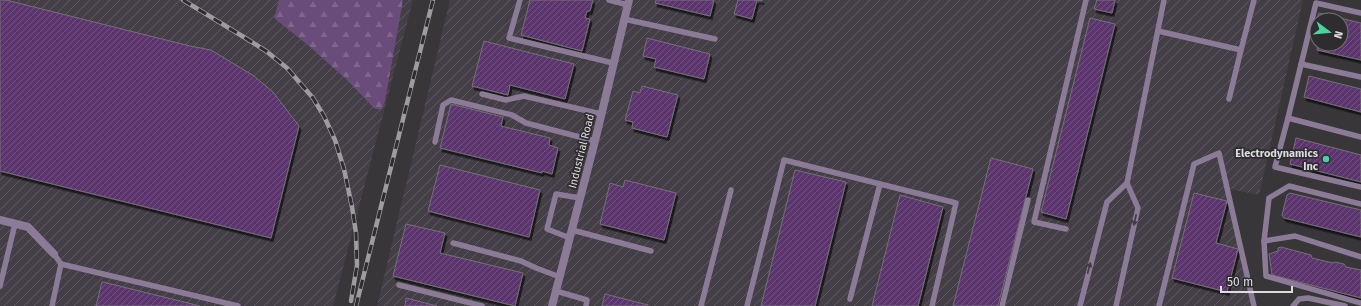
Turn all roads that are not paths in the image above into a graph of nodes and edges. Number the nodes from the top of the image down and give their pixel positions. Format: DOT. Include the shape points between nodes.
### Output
graph roads {
  1 [pos="520,0"];
  2 [pos="609,0"];
  3 [pos="1086,0"];
  4 [pos="1164,0"];
  5 [pos="1254,0"];
  6 [pos="628,2"];
  7 [pos="1361,13"];
  8 [pos="624,19"];
  9 [pos="1158,31"];
  10 [pos="716,39"];
  11 [pos="1241,50"];
  12 [pos="613,63"];
  13 [pos="1301,64"];
  14 [pos="1361,77"];
  15 [pos="482,94"];
  16 [pos="1229,99"];
  17 [pos="601,114"];
  18 [pos="1288,118"];
  19 [pos="1361,136"];
  20 [pos="595,141"];
  21 [pos="435,142"];
  22 [pos="1127,183"];
  23 [pos="880,184"];
  24 [pos="1361,187"];
  25 [pos="731,190"];
  26 [pos="580,198"];
  27 [pos="1028,200"];
  28 [pos="1361,204"];
  29 [pos="0,220"];
  30 [pos="15,224"];
  31 [pos="1066,229"];
  32 [pos="571,234"];
  33 [pos="1264,241"];
  34 [pos="452,243"];
  35 [pos="651,251"];
  36 [pos="54,254"];
  37 [pos="1361,256"];
  38 [pos="61,264"];
  39 [pos="560,277"];
  40 [pos="399,285"];
  41 [pos="0,286"];
  42 [pos="556,291"];
  43 [pos="850,299"];
  44 [pos="1361,303"];
  45 [pos="52,306"];
  46 [pos="238,306"];
  47 [pos="482,306"];
  48 [pos="552,306"];
  49 [pos="586,306"];
  50 [pos="701,306"];
  51 [pos="747,306"];
  52 [pos="932,306"];
  53 [pos="1002,306"];
  54 [pos="1080,306"];
  55 [pos="1116,306"];
  56 [pos="1160,306"];
  57 [pos="1254,306"];
  58 [pos="1292,306"];
  59 [pos="1345,306"];
  1 -- 12 [label="lane" via="509,38"];
  2 -- 6 [label="lane"];
  3 -- 31 [label="lane" via="1034,222"];
  4 -- 9 [label="lane"];
  5 -- 11 [label="lane"];
  6 -- 8 [label="street, Industrial Road"];
  7 -- 13 [label="lane" via="1316,2"];
  8 -- 10 [label="lane"];
  8 -- 12 [label="street, Industrial Road"];
  9 -- 11 [label="lane"];
  9 -- 22 [label="lane"];
  11 -- 16 [label="lane"];
  12 -- 17 [label="street, Industrial Road"];
  13 -- 14 [label="lane"];
  13 -- 18 [label="lane"];
  15 -- 17 [label="lane" via="506,100 524,96"];
  17 -- 20 [label="street, Industrial Road"];
  18 -- 19 [label="lane"];
  18 -- 24 [label="lane" via="1275,166"];
  20 -- 21 [label="lane" via="526,124 512,115 451,100 443,106"];
  20 -- 26 [label="street, Industrial Road"];
  54 -- 22 [label="lane, one-way" via="1107,202"];
  22 -- 55 [label="lane, one-way" via="1138,208"];
  23 -- 43 [label="lane"];
  23 -- 51 [label="lane" via="784,160"];
  23 -- 52 [label="lane" via="956,203"];
  25 -- 50 [label="lane"];
  26 -- 32 [label="street, Industrial Road"];
  26 -- 32 [label="lane" via="556,194 547,229"];
  27 -- 53 [label="lane"];
  28 -- 33 [label="lane" via="1289,186 1269,198"];
  29 -- 30 [label="street"];
  30 -- 36 [label="street" via="28,227"];
  30 -- 41 [label="lane"];
  32 -- 35 [label="lane"];
  32 -- 39 [label="street, Industrial Road"];
  33 -- 37 [label="lane" via="1294,236"];
  33 -- 44 [label="lane" via="1266,276"];
  34 -- 39 [label="lane" via="521,261"];
  36 -- 38 [label="lane"];
  38 -- 45 [label="lane"];
  38 -- 46 [label="lane"];
  39 -- 42 [label="street, Industrial Road"];
  40 -- 47 [label="lane"];
  42 -- 48 [label="street, Industrial Road"];
  42 -- 49 [label="lane" via="587,300"];
  56 -- 57 [label="lane" via="1194,164 1219,153"];
  58 -- 59 [label="lane" via="1299,299 1308,298"];
}
